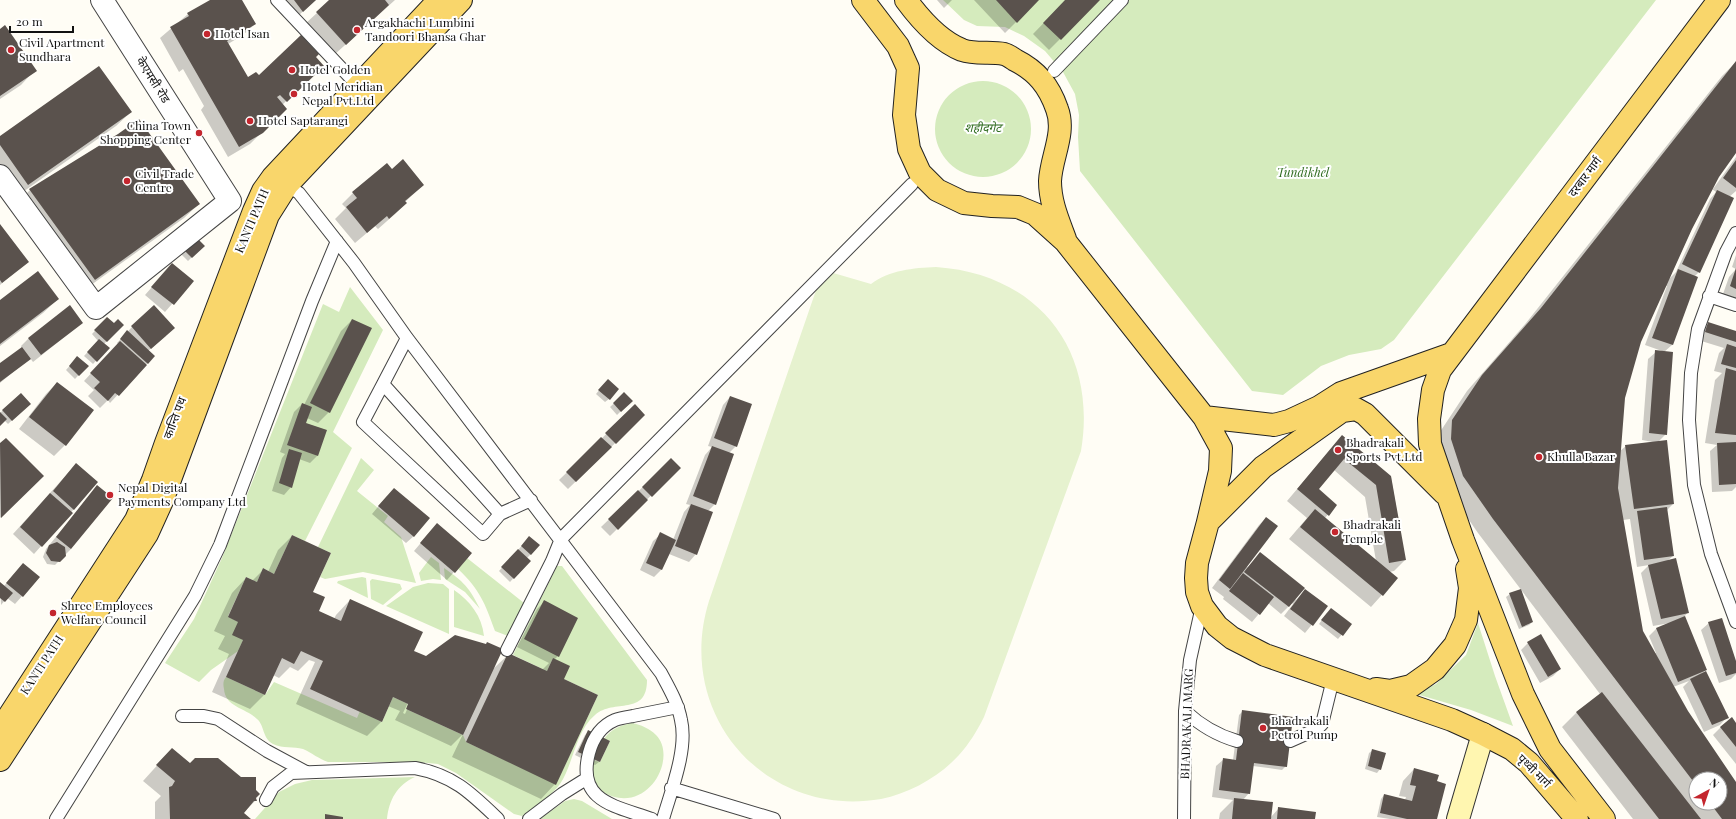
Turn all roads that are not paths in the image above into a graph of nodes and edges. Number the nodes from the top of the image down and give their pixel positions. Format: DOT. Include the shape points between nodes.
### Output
graph roads {
  1 [pos="102,0"];
  2 [pos="277,0"];
  3 [pos="439,0"];
  4 [pos="461,0"];
  5 [pos="863,0"];
  6 [pos="906,0"];
  7 [pos="1122,0"];
  8 [pos="1719,0"];
  9 [pos="1054,71"];
  10 [pos="363,92"];
  11 [pos="0,176"];
  12 [pos="280,181"];
  13 [pos="912,184"];
  14 [pos="230,201"];
  15 [pos="254,211"];
  16 [pos="1736,233"];
  17 [pos="337,241"];
  18 [pos="1065,241"];
  19 [pos="1709,296"];
  20 [pos="1736,305"];
  21 [pos="214,316"];
  22 [pos="407,338"];
  23 [pos="1451,354"];
  24 [pos="383,384"];
  25 [pos="1204,417"];
  26 [pos="1447,497"];
  27 [pos="531,500"];
  28 [pos="500,514"];
  29 [pos="136,520"];
  30 [pos="1208,522"];
  31 [pos="560,539"];
  32 [pos="1463,540"];
  33 [pos="1202,606"];
  34 [pos="1736,622"];
  35 [pos="507,650"];
  36 [pos="1333,679"];
  37 [pos="1354,686"];
  38 [pos="678,707"];
  39 [pos="1185,711"];
  40 [pos="182,716"];
  41 [pos="0,730"];
  42 [pos="1483,734"];
  43 [pos="1237,741"];
  44 [pos="1290,741"];
  45 [pos="0,760"];
  46 [pos="307,772"];
  47 [pos="586,779"];
  48 [pos="671,788"];
  49 [pos="266,800"];
  50 [pos="756,816"];
  51 [pos="56,819"];
  52 [pos="498,819"];
  53 [pos="528,819"];
  54 [pos="652,819"];
  55 [pos="663,819"];
  56 [pos="774,819"];
  57 [pos="1184,819"];
  58 [pos="1458,819"];
  59 [pos="1577,819"];
  60 [pos="1604,819"];
  1 -- 14 [label="street, केएमसी रोड"];
  2 -- 10 [label="lane"];
  3 -- 10 [label="main road"];
  4 -- 10 [label="main road"];
  5 -- 18 [label="main road" via="898,46 908,68 904,115 909,149 920,173 937,190 964,203 1018,206 1036,214"];
  6 -- 18 [label="main road" via="920,20 941,37 962,49 977,53 1004,54 1030,68 1048,87 1058,110 1060,136 1050,180 1051,199"];
  7 -- 9 [label="lane"];
  8 -- 23 [label="main road, दरबार मार्ग"];
  10 -- 12 [label="main road, KANTI PATH"];
  11 -- 14 [label="street" via="96,308"];
  12 -- 15 [label="main road, KANTI PATH" via="263,191"];
  12 -- 17 [label="lane" via="299,193"];
  12 -- 45 [label="main road" via="165,494 147,534"];
  13 -- 31 [label="lane"];
  14 -- 15 [label="street"];
  15 -- 21 [label="main road, KANTI PATH"];
  16 -- 19 [label="lane"];
  17 -- 22 [label="lane"];
  17 -- 51 [label="lane" via="207,573"];
  18 -- 25 [label="main road"];
  19 -- 20 [label="lane"];
  19 -- 34 [label="lane" via="1698,329 1691,373 1689,420 1694,485 1711,554"];
  21 -- 29 [label="main road, कान्ति पथ"];
  22 -- 24 [label="lane"];
  22 -- 27 [label="lane"];
  23 -- 25 [label="main road" via="1341,393 1313,410 1274,425"];
  23 -- 26 [label="main road, दरबार मार्ग" via="1440,370 1433,390 1429,419 1430,444"];
  24 -- 28 [label="lane"];
  24 -- 28 [label="lane" via="363,422 483,534"];
  25 -- 30 [label="main road" via="1221,448 1220,471"];
  26 -- 30 [label="main road" via="1365,414 1356,409 1342,411 1262,467"];
  26 -- 32 [label="main road, दरबार मार्ग"];
  27 -- 28 [label="lane"];
  27 -- 31 [label="lane"];
  29 -- 41 [label="main road, KANTI PATH"];
  30 -- 33 [label="main road" via="1197,563 1197,592"];
  31 -- 35 [label="lane" via="552,561"];
  31 -- 38 [label="lane" via="661,672"];
  32 -- 37 [label="main road" via="1470,588 1466,620 1455,645 1435,669 1411,686 1390,691"];
  32 -- 60 [label="main road" via="1523,694 1550,749"];
  33 -- 36 [label="main road" via="1217,626 1232,638 1266,655"];
  33 -- 39 [label="lane, BHADRAKALI MARG" via="1190,660"];
  36 -- 37 [label="main road"];
  36 -- 44 [label="lane" via="1322,724 1317,729"];
  37 -- 42 [label="main road, पृथ्वी मार्ग" via="1452,720"];
  38 -- 47 [label="lane" via="615,720 602,728 592,742 587,760"];
  38 -- 48 [label="lane" via="682,722 682,745"];
  39 -- 43 [label="lane" via="1198,724"];
  39 -- 57 [label="lane, BHADRAKALI MARG"];
  40 -- 46 [label="lane" via="218,719 267,751"];
  42 -- 58 [label="main road"];
  42 -- 59 [label="main road, पृथ्वी मार्ग" via="1512,749 1529,763"];
  46 -- 49 [label="lane" via="291,773 279,781"];
  46 -- 52 [label="lane" via="414,768 432,771 460,786"];
  47 -- 53 [label="lane"];
  47 -- 54 [label="lane" via="590,789 604,802"];
  48 -- 50 [label="lane"];
  48 -- 55 [label="lane"];
  50 -- 56 [label="lane"];
}
